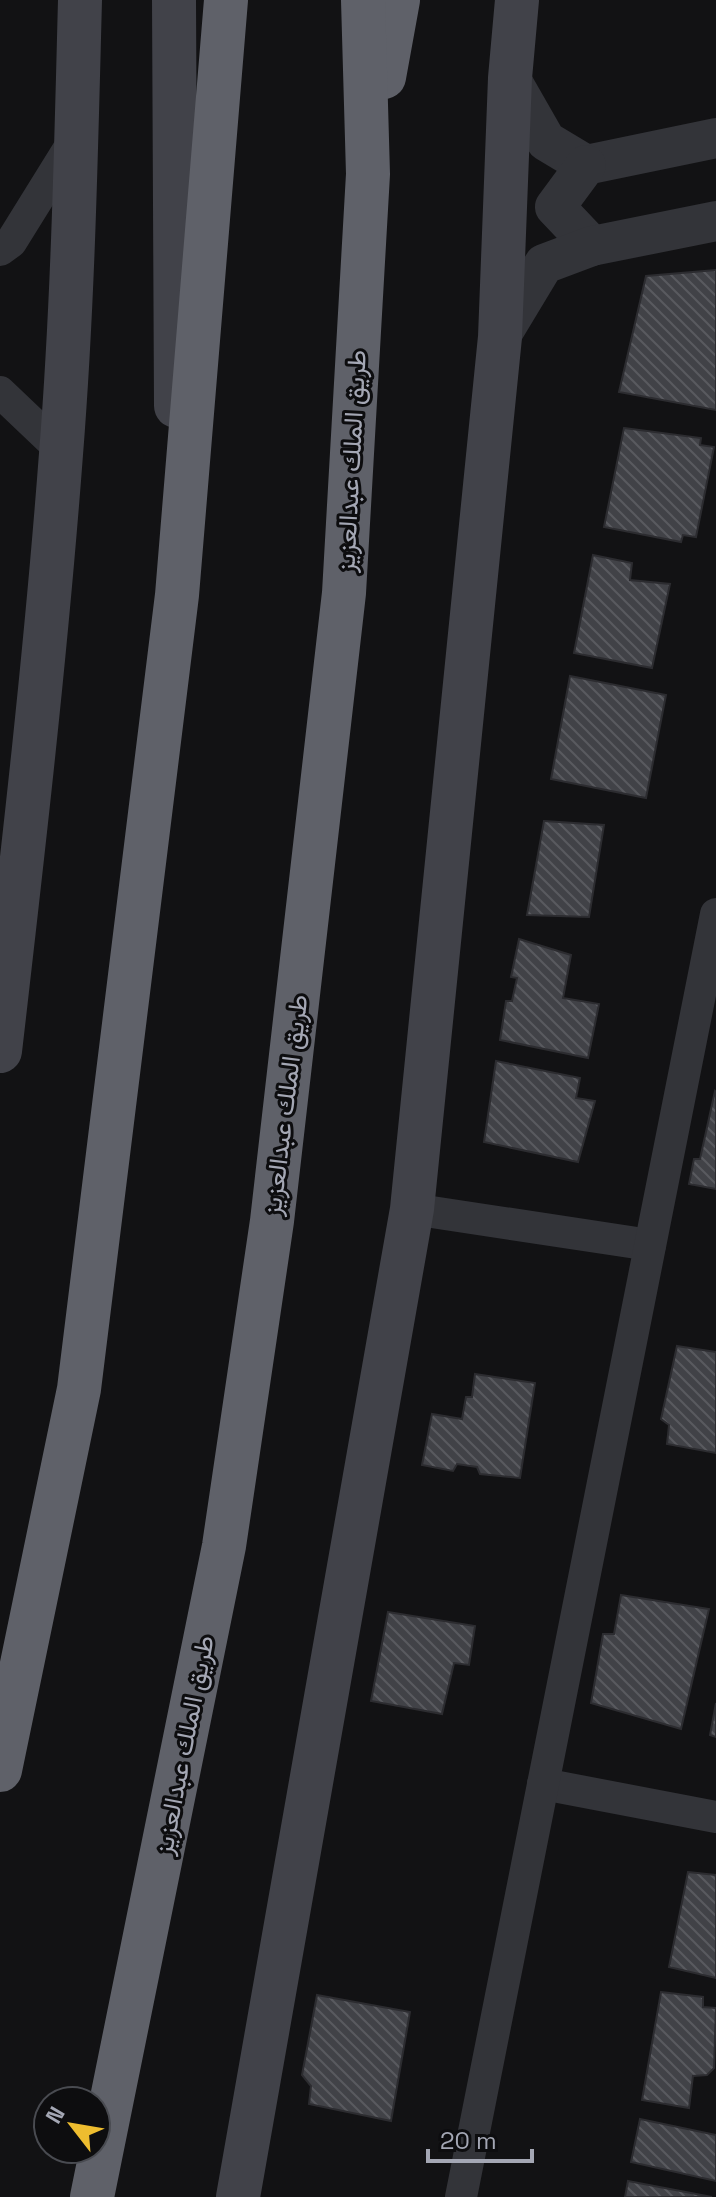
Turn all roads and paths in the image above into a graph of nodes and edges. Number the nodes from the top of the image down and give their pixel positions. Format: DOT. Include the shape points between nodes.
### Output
graph roads {
  1 [pos="80,0"];
  2 [pos="174,0"];
  3 [pos="226,0"];
  4 [pos="363,0"];
  5 [pos="398,0"];
  6 [pos="517,0"];
  7 [pos="510,78"];
  8 [pos="77,136"];
  9 [pos="716,138"];
  10 [pos="586,165"];
  11 [pos="368,174"];
  12 [pos="716,221"];
  13 [pos="592,246"];
  14 [pos="0,250"];
  15 [pos="500,337"];
  16 [pos="0,392"];
  17 [pos="62,451"];
  18 [pos="177,595"];
  19 [pos="716,914"];
  20 [pos="0,1051"];
  21 [pos="412,1209"];
  22 [pos="650,1245"];
  23 [pos="0,1770"];
  24 [pos="543,1784"];
  25 [pos="716,1817"];
  26 [pos="92,2197"];
  27 [pos="238,2197"];
  28 [pos="461,2197"];
  1 -- 8 [label="main road"];
  2 -- 18 [label="main road"];
  3 -- 18 [label="highway"];
  4 -- 11 [label="highway, طريق الملك عبدالعزيز"];
  5 -- 11 [label="highway"];
  6 -- 7 [label="main road"];
  7 -- 10 [label="street" via="546,141"];
  7 -- 15 [label="main road"];
  8 -- 14 [label="street" via="11,242"];
  8 -- 17 [label="main road"];
  9 -- 10 [label="street"];
  10 -- 13 [label="street" via="555,207"];
  11 -- 26 [label="highway, طريق الملك عبدالعزيز" via="344,593 272,1221 224,1546"];
  12 -- 13 [label="street"];
  13 -- 15 [label="street" via="544,264"];
  15 -- 21 [label="main road"];
  16 -- 17 [label="street"];
  17 -- 20 [label="main road"];
  18 -- 23 [label="highway" via="79,1389"];
  19 -- 22 [label="street"];
  21 -- 22 [label="street"];
  21 -- 27 [label="main road"];
  22 -- 24 [label="street"];
  24 -- 25 [label="street"];
  24 -- 28 [label="street"];
}
